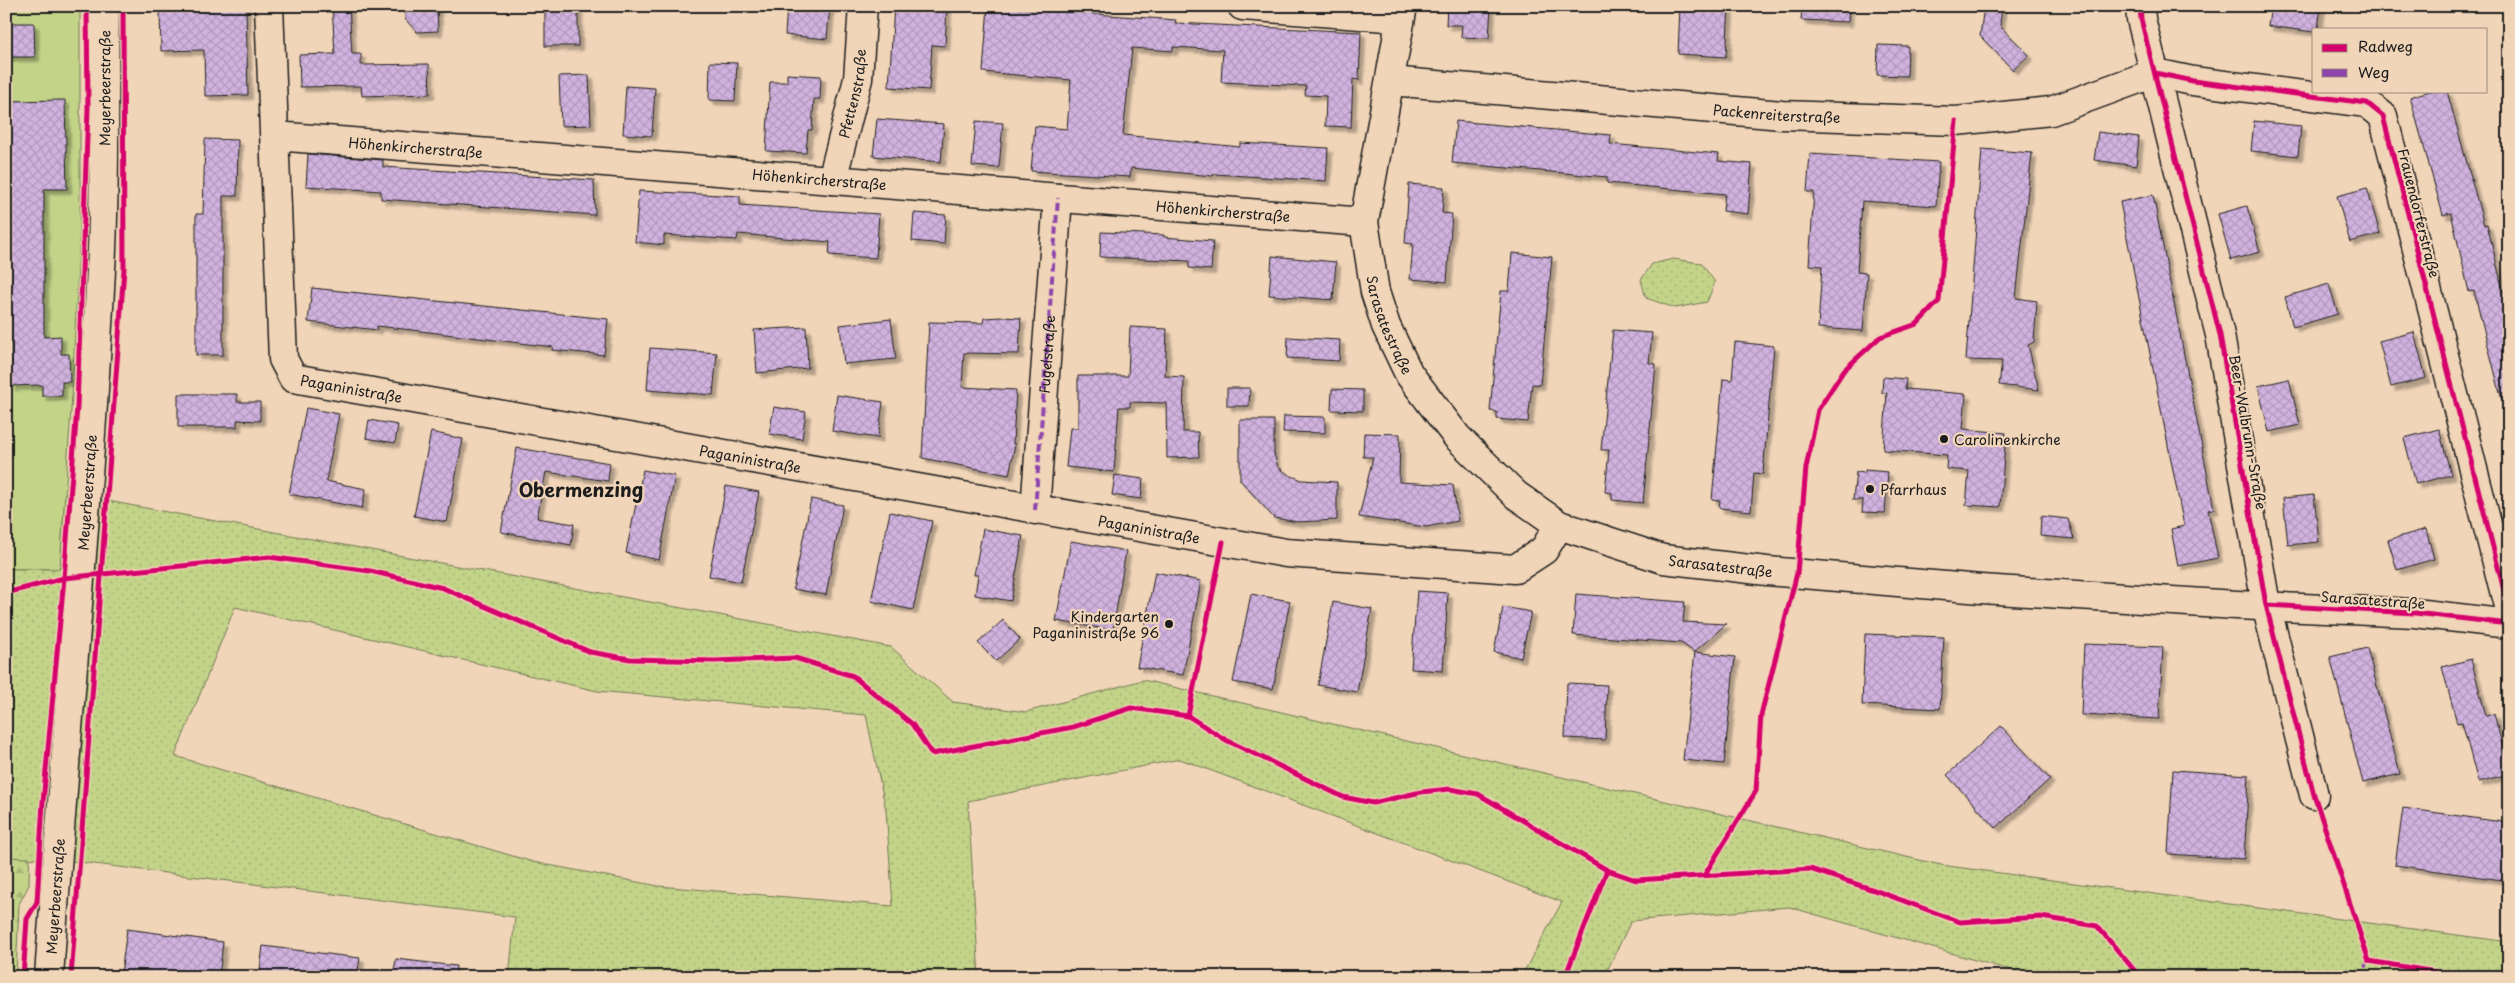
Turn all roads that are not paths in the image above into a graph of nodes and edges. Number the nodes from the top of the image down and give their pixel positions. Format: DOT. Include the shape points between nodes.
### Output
graph roads {
  1 [pos="104,6"];
  2 [pos="269,6"];
  3 [pos="863,6"];
  4 [pos="1242,6"];
  5 [pos="2140,6"];
  6 [pos="1401,12"];
  7 [pos="2155,72"];
  8 [pos="1390,81"];
  9 [pos="275,136"];
  10 [pos="832,180"];
  11 [pos="1058,198"];
  12 [pos="1364,222"];
  13 [pos="1035,510"];
  14 [pos="1559,525"];
  15 [pos="2266,605"];
  16 [pos="2509,610"];
  17 [pos="2509,624"];
  18 [pos="2314,795"];
  19 [pos="49,977"];
  1 -- 19 [label="street, Meyerbeerstraße" via="101,268 81,584"];
  2 -- 9 [label="street, Paganinistraße"];
  3 -- 10 [label="street, Pfettenstraße" via="858,79"];
  4 -- 6 [label="street"];
  5 -- 7 [label="street"];
  6 -- 8 [label="street, Sarasatestraße"];
  7 -- 8 [label="street, Packenreiterstraße" via="2052,111 1956,121 1782,115"];
  7 -- 15 [label="street, Beer-Walbrunn-Straße" via="2220,335"];
  7 -- 16 [label="street, Frauendorferstraße" via="2193,81 2367,103 2383,116"];
  8 -- 12 [label="street, Sarasatestraße"];
  9 -- 10 [label="street, Höhenkircherstraße"];
  9 -- 13 [label="street, Paganinistraße" via="283,359 293,378"];
  10 -- 11 [label="street, Höhenkircherstraße"];
  11 -- 12 [label="street, Höhenkircherstraße"];
  11 -- 13 [label="street, Fugelstraße"];
  12 -- 14 [label="street, Sarasatestraße" via="1375,292 1386,326 1409,374 1457,437 1516,495"];
  13 -- 14 [label="street, Paganinistraße" via="1286,553 1515,569 1544,550"];
  14 -- 15 [label="street, Sarasatestraße" via="1663,560 1981,589 2236,606"];
  15 -- 17 [label="street, Sarasatestraße" via="2415,613"];
  15 -- 18 [label="street, Beer-Walbrunn-Straße"];
}
